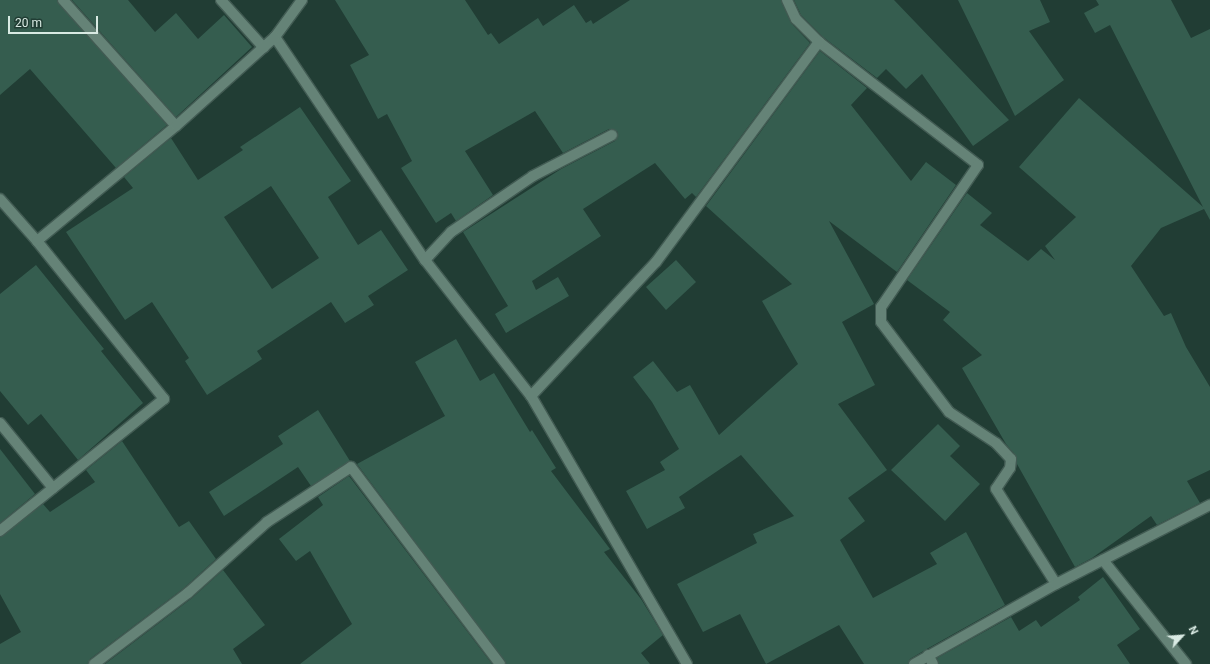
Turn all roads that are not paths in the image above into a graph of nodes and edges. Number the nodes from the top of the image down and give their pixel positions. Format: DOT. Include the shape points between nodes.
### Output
graph roads {
  1 [pos="63,0"];
  2 [pos="221,0"];
  3 [pos="302,0"];
  4 [pos="787,0"];
  5 [pos="275,37"];
  6 [pos="819,42"];
  7 [pos="264,48"];
  8 [pos="176,126"];
  9 [pos="612,135"];
  10 [pos="0,199"];
  11 [pos="37,241"];
  12 [pos="425,260"];
  13 [pos="530,396"];
  14 [pos="0,423"];
  15 [pos="52,488"];
  16 [pos="1210,505"];
  17 [pos="0,531"];
  18 [pos="1103,560"];
  19 [pos="1056,584"];
  20 [pos="931,660"];
  21 [pos="94,664"];
  22 [pos="500,664"];
  23 [pos="687,664"];
  24 [pos="914,664"];
  25 [pos="1186,664"];
  1 -- 8 [label="street"];
  2 -- 7 [label="street"];
  3 -- 5 [label="street"];
  4 -- 6 [label="street" via="796,18"];
  5 -- 7 [label="street"];
  5 -- 12 [label="street"];
  6 -- 13 [label="street" via="656,262"];
  6 -- 19 [label="street" via="978,165 881,307 881,322 949,412 996,443 1011,460 1010,468 996,489"];
  7 -- 8 [label="street"];
  8 -- 11 [label="street"];
  9 -- 12 [label="street" via="533,176 451,232"];
  10 -- 11 [label="street"];
  11 -- 15 [label="street" via="164,399"];
  12 -- 13 [label="street"];
  13 -- 23 [label="street"];
  14 -- 15 [label="street"];
  15 -- 17 [label="street"];
  16 -- 18 [label="street"];
  18 -- 19 [label="street"];
  18 -- 25 [label="street"];
  19 -- 20 [label="street"];
  20 -- 24 [label="street"];
  21 -- 22 [label="street" via="188,593 267,522 351,467"];
}
